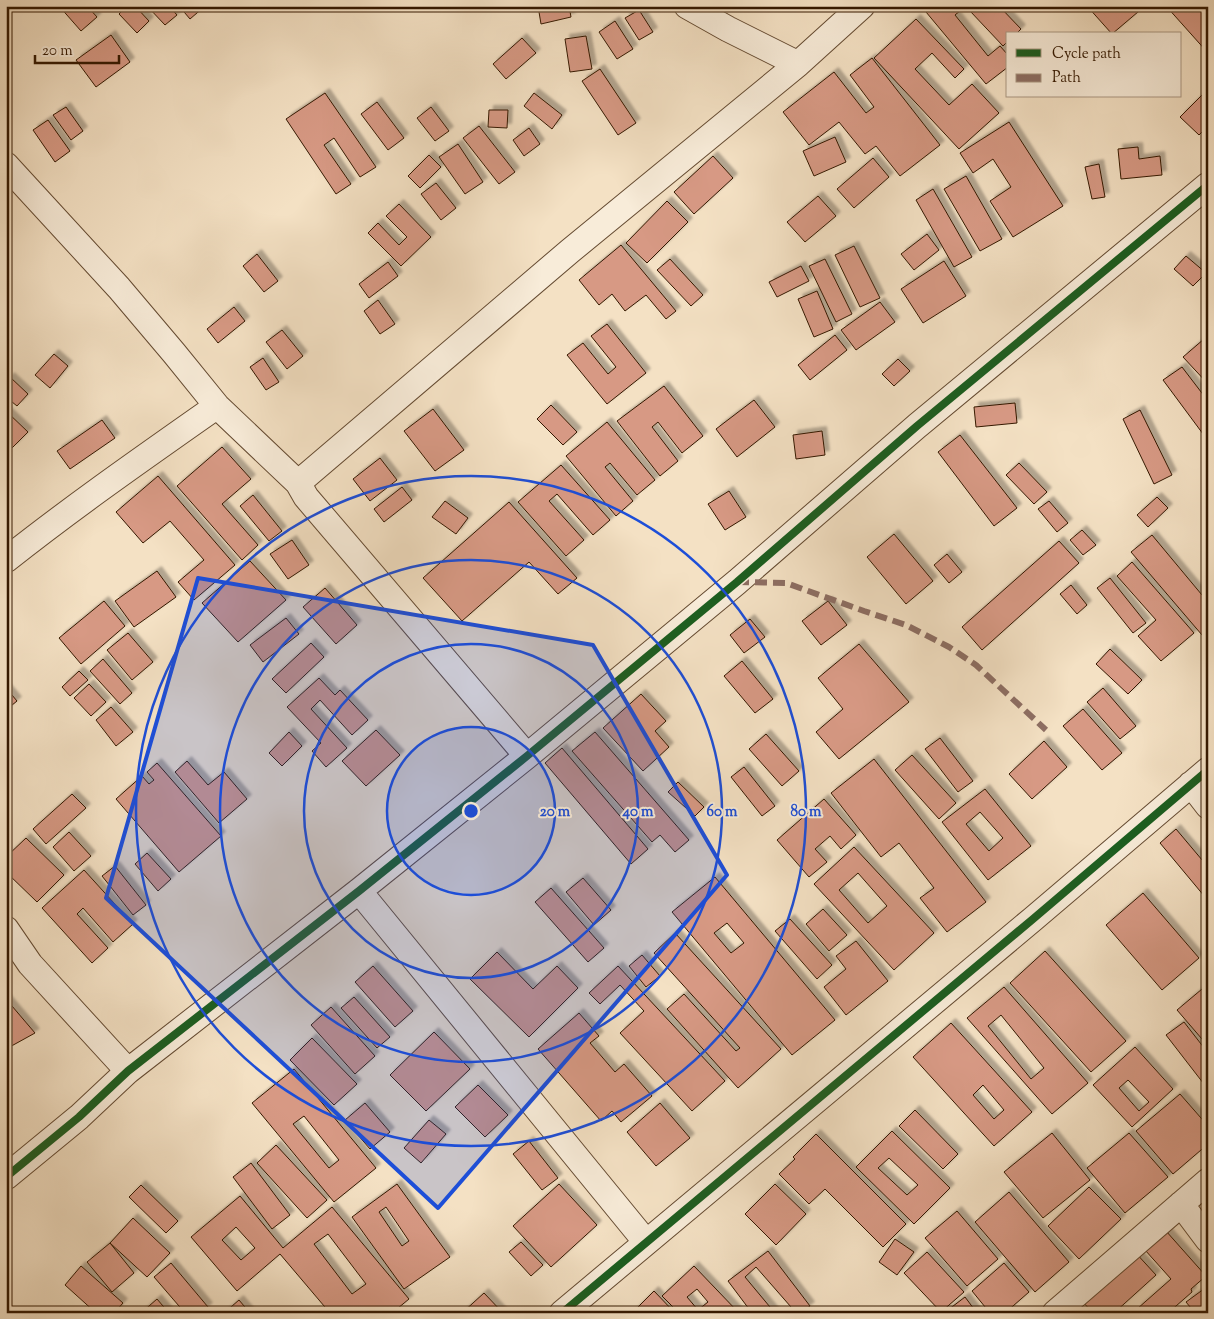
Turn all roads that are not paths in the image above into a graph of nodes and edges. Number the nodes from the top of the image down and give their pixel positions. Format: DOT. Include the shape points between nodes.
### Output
graph roads {
  1 [pos="687,6"];
  2 [pos="862,6"];
  3 [pos="798,64"];
  4 [pos="6,165"];
  5 [pos="1208,185"];
  6 [pos="216,406"];
  7 [pos="298,483"];
  8 [pos="6,560"];
  9 [pos="527,756"];
  10 [pos="1200,777"];
  11 [pos="1208,806"];
  12 [pos="359,891"];
  13 [pos="6,929"];
  14 [pos="128,1071"];
  15 [pos="6,1177"];
  16 [pos="1208,1181"];
  17 [pos="1181,1204"];
  18 [pos="1208,1240"];
  19 [pos="646,1242"];
  20 [pos="562,1313"];
  21 [pos="1055,1313"];
  1 -- 3 [label="street"];
  2 -- 3 [label="street"];
  3 -- 7 [label="street" via="570,251"];
  4 -- 6 [label="street" via="119,288"];
  5 -- 9 [label="street"];
  6 -- 7 [label="street"];
  6 -- 8 [label="street"];
  7 -- 9 [label="street" via="306,497"];
  9 -- 12 [label="street"];
  10 -- 11 [label="street"];
  10 -- 19 [label="street"];
  12 -- 14 [label="street"];
  12 -- 19 [label="street"];
  13 -- 14 [label="street" via="30,964"];
  14 -- 15 [label="street" via="79,1117"];
  16 -- 17 [label="street"];
  17 -- 18 [label="street"];
  17 -- 21 [label="street"];
  19 -- 20 [label="street"];
}
